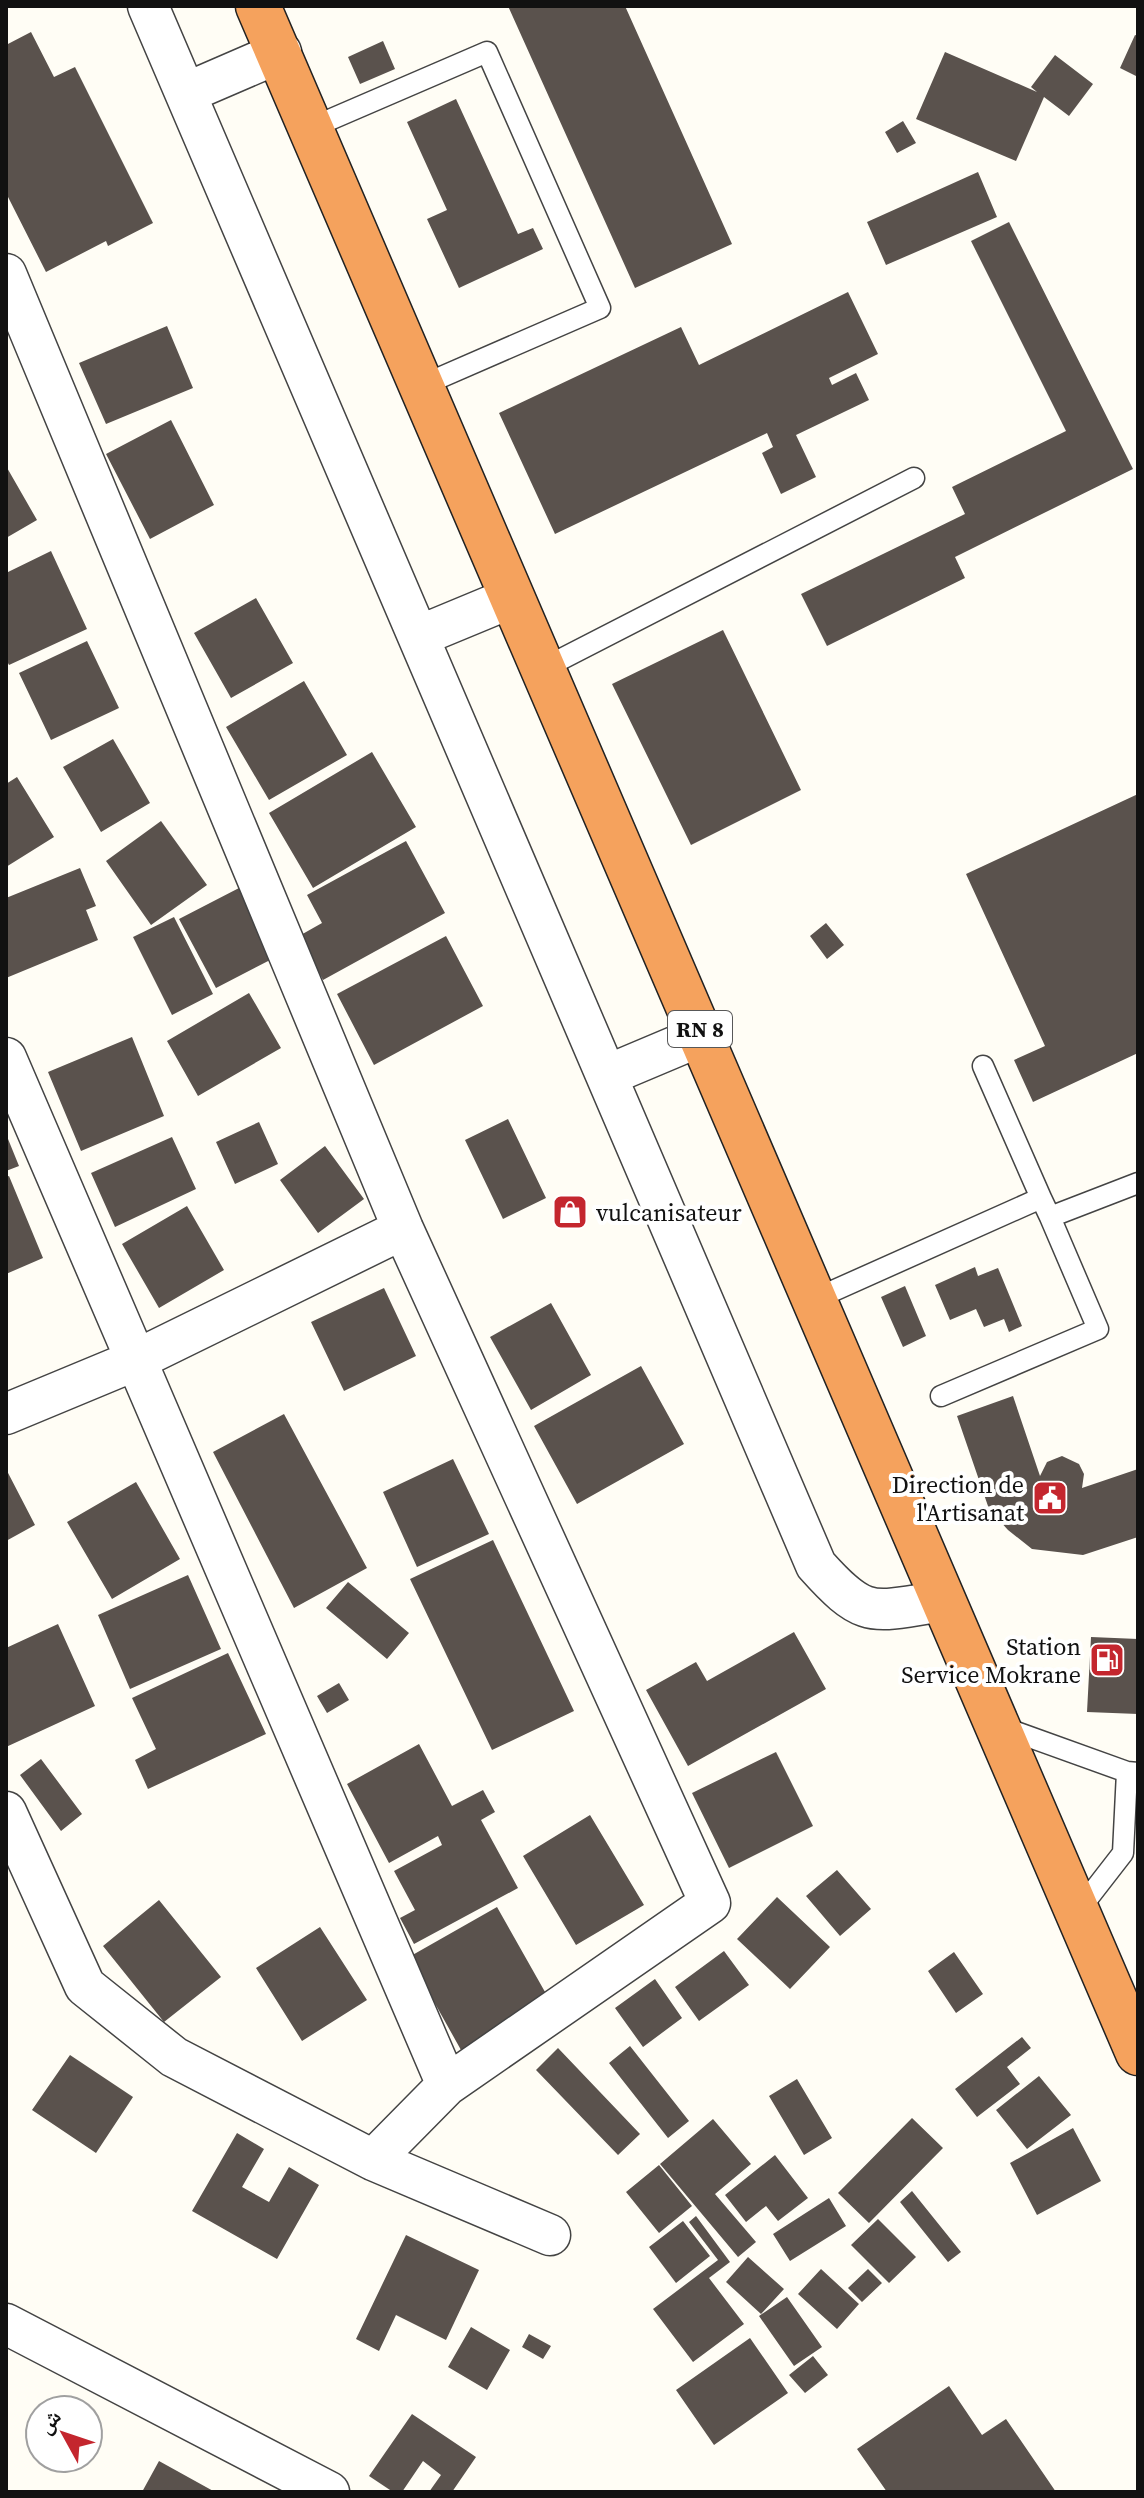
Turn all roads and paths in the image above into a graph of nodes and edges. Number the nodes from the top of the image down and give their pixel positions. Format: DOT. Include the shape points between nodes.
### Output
graph roads {
  1 [pos="148,6"];
  2 [pos="258,6"];
  3 [pos="281,52"];
  4 [pos="186,93"];
  5 [pos="313,127"];
  6 [pos="6,274"];
  7 [pos="423,385"];
  8 [pos="914,478"];
  9 [pos="513,597"];
  10 [pos="419,636"];
  11 [pos="544,668"];
  12 [pos="703,1035"];
  13 [pos="6,1058"];
  14 [pos="983,1066"];
  15 [pos="608,1075"];
  16 [pos="1138,1183"];
  17 [pos="1041,1198"];
  18 [pos="1050,1217"];
  19 [pos="403,1229"];
  20 [pos="815,1299"];
  21 [pos="136,1360"];
  22 [pos="941,1396"];
  23 [pos="6,1414"];
  24 [pos="944,1601"];
  25 [pos="995,1724"];
  26 [pos="1132,1772"];
  27 [pos="6,1812"];
  28 [pos="1130,1853"];
  29 [pos="1078,1911"];
  30 [pos="1138,2053"];
  31 [pos="447,2085"];
  32 [pos="373,2160"];
  33 [pos="550,2235"];
  34 [pos="6,2324"];
  35 [pos="329,2492"];
  1 -- 4 [label="street"];
  2 -- 3 [label="highway, RN 8"];
  3 -- 4 [label="street"];
  3 -- 5 [label="highway, RN 8"];
  4 -- 10 [label="street"];
  5 -- 7 [label="highway, RN 8"];
  5 -- 7 [label="lane" via="487,52 600,308"];
  6 -- 19 [label="street"];
  7 -- 9 [label="highway, RN 8"];
  8 -- 11 [label="lane"];
  9 -- 10 [label="street"];
  9 -- 11 [label="highway, RN 8"];
  10 -- 15 [label="street"];
  11 -- 12 [label="highway, RN 8"];
  12 -- 15 [label="street"];
  12 -- 20 [label="highway, RN 8"];
  13 -- 21 [label="street"];
  14 -- 17 [label="lane"];
  15 -- 24 [label="street" via="816,1565 847,1600 874,1611"];
  16 -- 18 [label="lane"];
  17 -- 18 [label="lane"];
  17 -- 20 [label="lane"];
  18 -- 22 [label="lane" via="1098,1329"];
  19 -- 21 [label="street"];
  19 -- 31 [label="street" via="710,1903"];
  20 -- 24 [label="highway, RN 8"];
  21 -- 23 [label="street"];
  21 -- 31 [label="street"];
  24 -- 25 [label="highway, RN 8"];
  25 -- 26 [label="lane"];
  25 -- 29 [label="highway, RN 8"];
  26 -- 28 [label="lane"];
  27 -- 32 [label="street" via="85,1986 174,2057"];
  28 -- 29 [label="lane"];
  29 -- 30 [label="highway, RN 8"];
  31 -- 32 [label="street"];
  32 -- 33 [label="street"];
  34 -- 35 [label="street"];
}
